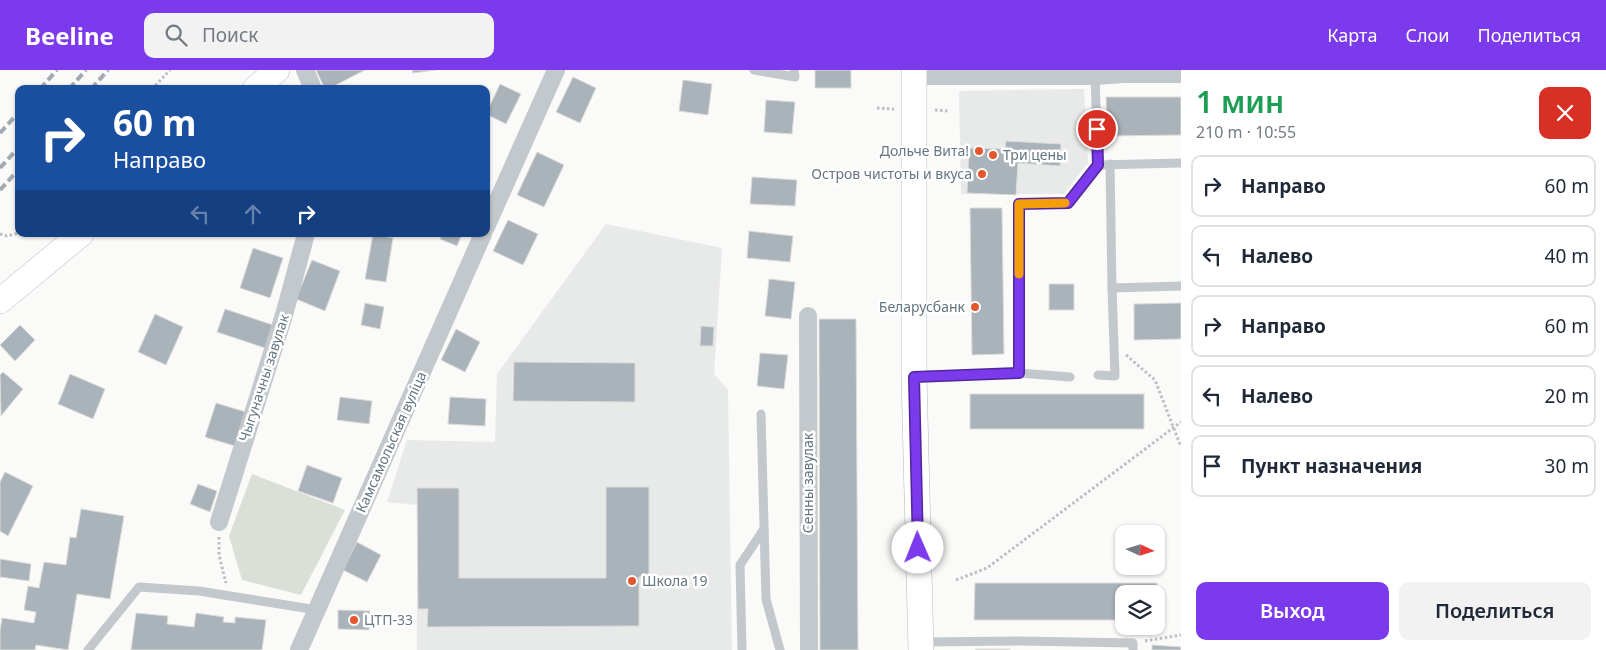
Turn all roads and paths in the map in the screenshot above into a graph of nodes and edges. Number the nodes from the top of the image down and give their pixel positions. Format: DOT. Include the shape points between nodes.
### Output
graph roads {
  1 [pos="170,70"];
  2 [pos="277,70"];
  3 [pos="304,70"];
  4 [pos="556,70"];
  5 [pos="754,70"];
  6 [pos="794,70"];
  7 [pos="914,73"];
  8 [pos="1024,73"];
  9 [pos="1181,74"];
  10 [pos="1096,76"];
  11 [pos="156,85"];
  12 [pos="260,85"];
  13 [pos="311,85"];
  14 [pos="1110,164"];
  15 [pos="1181,164"];
  16 [pos="1098,165"];
  17 [pos="490,218"];
  18 [pos="0,234"];
  19 [pos="15,234"];
  20 [pos="77,237"];
  21 [pos="305,237"];
  22 [pos="482,237"];
  23 [pos="1181,286"];
  24 [pos="1112,288"];
  25 [pos="0,301"];
  26 [pos="808,316"];
  27 [pos="1114,344"];
  28 [pos="1019,373"];
  29 [pos="1098,375"];
  30 [pos="914,377"];
  31 [pos="1070,377"];
  32 [pos="761,414"];
  33 [pos="1181,422"];
  34 [pos="1173,428"];
  35 [pos="1181,447"];
  36 [pos="219,522"];
  37 [pos="764,529"];
  38 [pos="956,580"];
  39 [pos="229,596"];
  40 [pos="317,610"];
  41 [pos="1181,635"];
  42 [pos="1020,645"];
  43 [pos="920,646"];
  44 [pos="1133,647"];
  45 [pos="88,650"];
  46 [pos="299,650"];
  47 [pos="742,650"];
  48 [pos="780,650"];
  49 [pos="808,650"];
  1 -- 11 [label="path"];
  2 -- 12 [label="main road"];
  3 -- 13 [label="street"];
  4 -- 17 [label="street"];
  5 -- 6 [label="lane" via="795,77"];
  7 -- 8 [label="street"];
  7 -- 30 [label="main road"];
  8 -- 10 [label="street"];
  9 -- 10 [label="street"];
  10 -- 16 [label="lane"];
  14 -- 15 [label="lane"];
  14 -- 16 [label="lane"];
  14 -- 24 [label="lane"];
  16 -- 28 [label="lane" via="1068,203 1019,204"];
  18 -- 19 [label="path"];
  20 -- 25 [label="main road"];
  21 -- 36 [label="street, Чыгуначны завулак"];
  22 -- 40 [label="street, Камсамольская вуліца"];
  23 -- 24 [label="lane"];
  24 -- 27 [label="lane"];
  26 -- 49 [label="street, Сенны завулак"];
  27 -- 29 [label="lane" via="1115,376"];
  27 -- 34 [label="path" via="1155,380"];
  28 -- 30 [label="lane"];
  28 -- 31 [label="lane"];
  30 -- 43 [label="main road"];
  32 -- 37 [label="lane"];
  33 -- 34 [label="path"];
  34 -- 35 [label="path"];
  34 -- 38 [label="path" via="987,568"];
  36 -- 39 [label="path" via="219,555"];
  37 -- 47 [label="lane" via="740,564"];
  37 -- 48 [label="lane" via="766,599"];
  39 -- 40 [label="lane"];
  39 -- 45 [label="lane" via="199,590 138,587"];
  40 -- 46 [label="street, Камсамольская вуліца"];
  41 -- 44 [label="path"];
  42 -- 43 [label="lane"];
  42 -- 44 [label="lane"];
}
